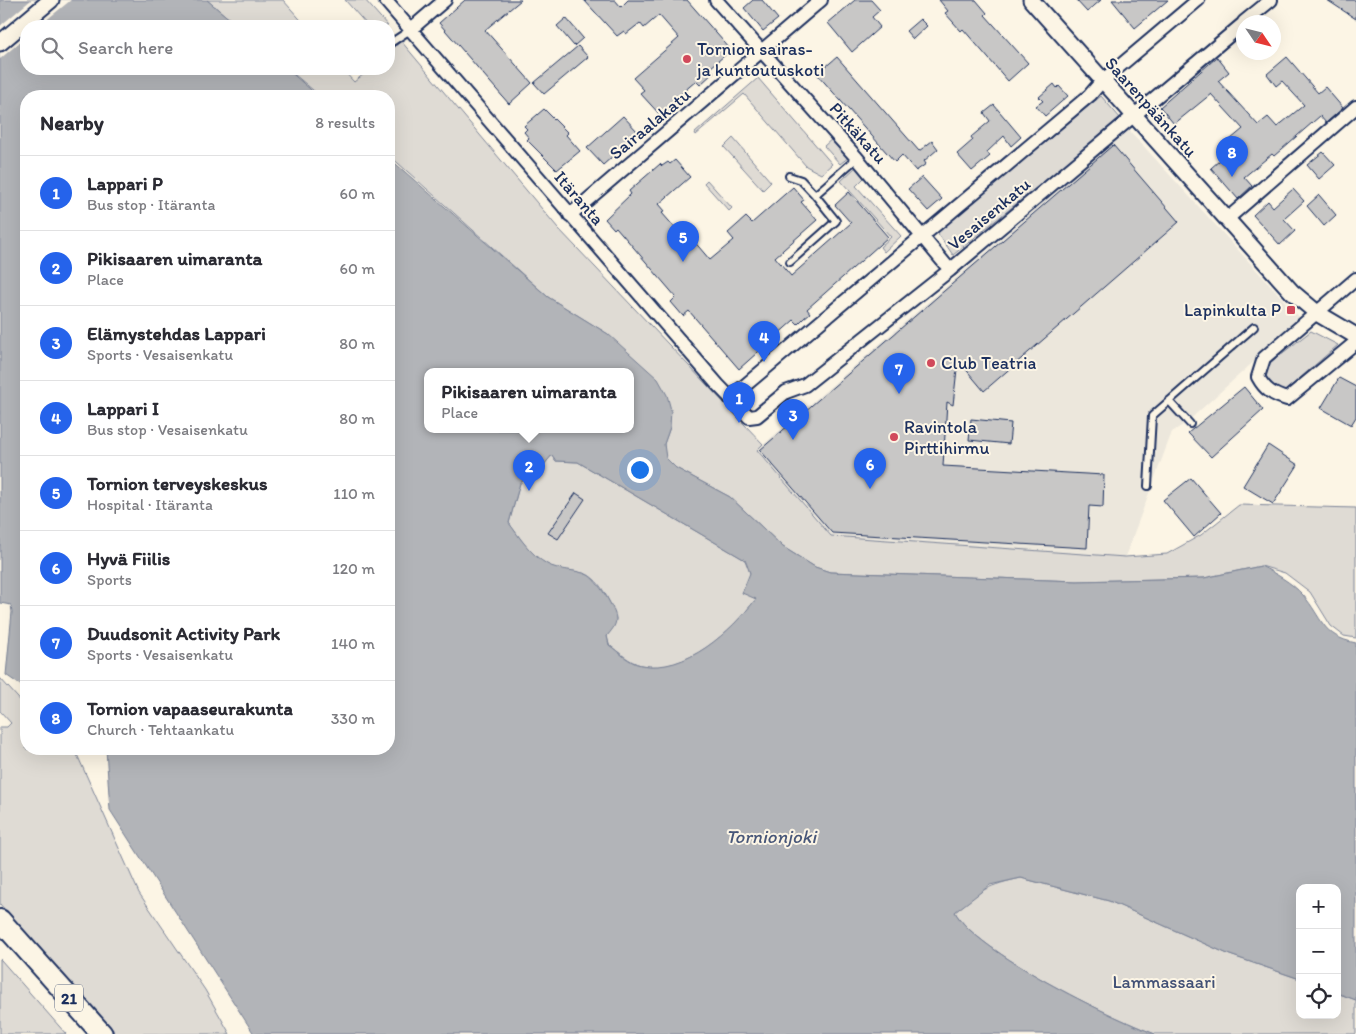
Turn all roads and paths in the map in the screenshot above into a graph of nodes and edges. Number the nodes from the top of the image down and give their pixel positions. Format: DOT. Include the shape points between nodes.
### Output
graph roads {
  1 [pos="51,0"];
  2 [pos="385,0"];
  3 [pos="445,0"];
  4 [pos="716,0"];
  5 [pos="821,0"];
  6 [pos="1031,0"];
  7 [pos="1198,0"];
  8 [pos="1271,0"];
  9 [pos="1253,15"];
  10 [pos="27,20"];
  11 [pos="20,26"];
  12 [pos="410,30"];
  13 [pos="1236,30"];
  14 [pos="395,40"];
  15 [pos="0,42"];
  16 [pos="761,52"];
  17 [pos="1102,81"];
  18 [pos="1356,107"];
  19 [pos="1133,115"];
  20 [pos="858,158"];
  21 [pos="789,176"];
  22 [pos="815,195"];
  23 [pos="570,215"];
  24 [pos="1226,220"];
  25 [pos="922,234"];
  26 [pos="790,262"];
  27 [pos="950,270"];
  28 [pos="1356,280"];
  29 [pos="1317,313"];
  30 [pos="1254,327"];
  31 [pos="1356,336"];
  32 [pos="1356,342"];
  33 [pos="730,398"];
  34 [pos="1169,401"];
  35 [pos="749,417"];
  36 [pos="1190,424"];
  37 [pos="1148,486"];
  38 [pos="0,920"];
  39 [pos="36,963"];
  40 [pos="88,1034"];
  41 [pos="102,1034"];
  1 -- 10 [label="street"];
  2 -- 12 [label="street, Itäranta"];
  3 -- 12 [label="street"];
  4 -- 16 [label="street, Pitkäkatu"];
  5 -- 16 [label="street, Sairaalakatu"];
  6 -- 17 [label="street, Saarenpäänkatu"];
  7 -- 17 [label="street, Vesaisenkatu"];
  8 -- 9 [label="street, Vesaisenkatu"];
  11 -- 15 [label="street"];
  12 -- 14 [label="lane"];
  12 -- 23 [label="street, Itäranta"];
  13 -- 19 [label="street, Vesaisenkatu"];
  16 -- 20 [label="street, Pitkäkatu"];
  16 -- 23 [label="street, Sairaalakatu"];
  17 -- 19 [label="street, Saarenpäänkatu"];
  17 -- 25 [label="street, Vesaisenkatu" via="1090,95"];
  18 -- 24 [label="street"];
  19 -- 24 [label="street, Saarenpäänkatu"];
  19 -- 27 [label="street, Vesaisenkatu"];
  20 -- 22 [label="lane"];
  20 -- 25 [label="street, Pitkäkatu"];
  21 -- 22 [label="lane" via="802,180"];
  22 -- 26 [label="lane" via="836,221"];
  23 -- 33 [label="street, Itäranta"];
  24 -- 29 [label="street, Saarenpäänkatu" via="1292,292"];
  25 -- 27 [label="street, Pitkäkatu"];
  25 -- 33 [label="street, Vesaisenkatu"];
  27 -- 35 [label="street, Vesaisenkatu" via="805,385 786,392 757,416"];
  28 -- 29 [label="street"];
  29 -- 31 [label="street, Saarenpäänkatu"];
  29 -- 32 [label="street" via="1264,358 1258,377 1264,388 1287,400"];
  30 -- 34 [label="lane"];
  33 -- 35 [label="street, Itäranta"];
  34 -- 36 [label="lane"];
  34 -- 37 [label="lane" via="1152,416"];
  38 -- 39 [label="highway, 21"];
  39 -- 40 [label="highway, 21"];
  39 -- 41 [label="highway, 21"];
}
